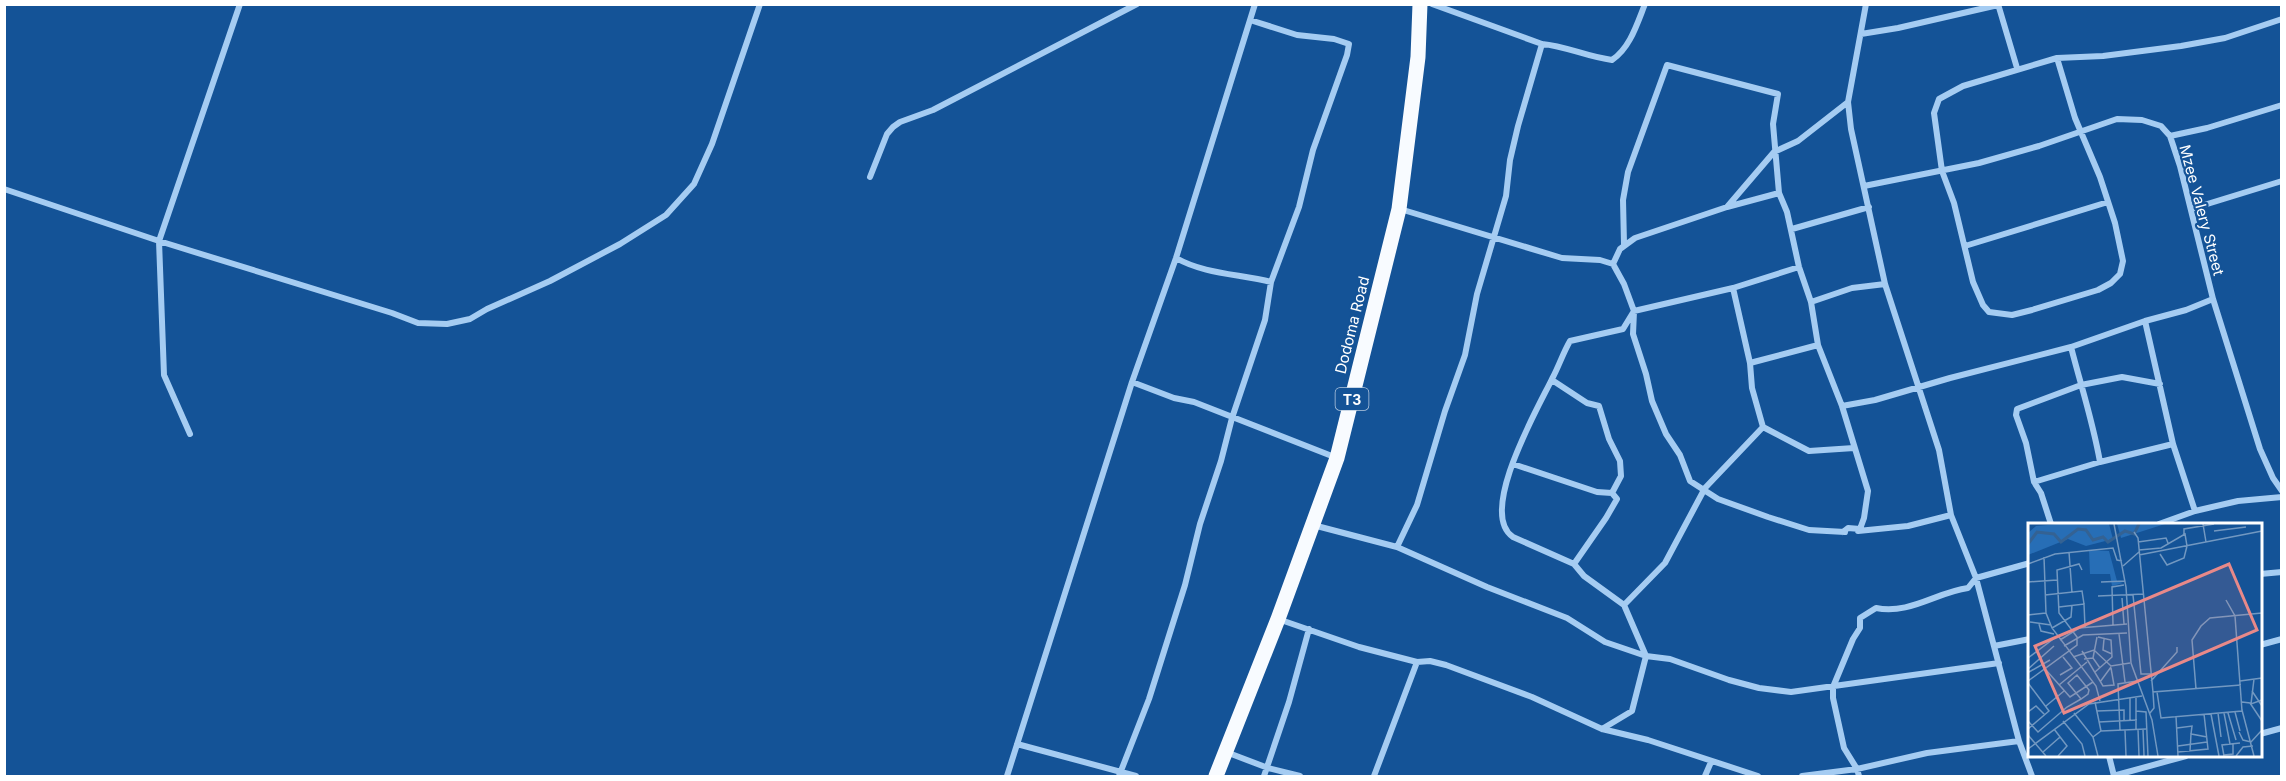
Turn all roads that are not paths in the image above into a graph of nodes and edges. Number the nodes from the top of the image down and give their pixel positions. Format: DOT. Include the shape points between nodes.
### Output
graph roads {
  1 [pos="240,4"];
  2 [pos="760,4"];
  3 [pos="1137,4"];
  4 [pos="1255,4"];
  5 [pos="1420,4"];
  6 [pos="1432,4"];
  7 [pos="1645,4"];
  8 [pos="1866,4"];
  9 [pos="1998,5"];
  10 [pos="1250,20"];
  11 [pos="2281,20"];
  12 [pos="1861,34"];
  13 [pos="1542,44"];
  14 [pos="2056,58"];
  15 [pos="2017,69"];
  16 [pos="1848,102"];
  17 [pos="2282,105"];
  18 [pos="2081,132"];
  19 [pos="2170,136"];
  20 [pos="1774,152"];
  21 [pos="1942,171"];
  22 [pos="870,177"];
  23 [pos="2282,181"];
  24 [pos="1864,186"];
  25 [pos="4,189"];
  26 [pos="1779,193"];
  27 [pos="2108,202"];
  28 [pos="1727,207"];
  29 [pos="1869,207"];
  30 [pos="1399,209"];
  31 [pos="2192,209"];
  32 [pos="1792,229"];
  33 [pos="1492,237"];
  34 [pos="159,241"];
  35 [pos="1624,244"];
  36 [pos="1965,246"];
  37 [pos="1176,258"];
  38 [pos="1613,264"];
  39 [pos="1799,267"];
  40 [pos="1271,282"];
  41 [pos="1885,284"];
  42 [pos="1733,288"];
  43 [pos="2213,299"];
  44 [pos="1811,302"];
  45 [pos="1634,311"];
  46 [pos="2145,321"];
  47 [pos="1818,345"];
  48 [pos="2071,346"];
  49 [pos="1750,363"];
  50 [pos="1552,380"];
  51 [pos="1132,382"];
  52 [pos="2160,384"];
  53 [pos="2081,385"];
  54 [pos="1918,389"];
  55 [pos="1842,406"];
  56 [pos="1232,418"];
  57 [pos="1763,427"];
  58 [pos="190,434"];
  59 [pos="2173,444"];
  60 [pos="1854,448"];
  61 [pos="1336,458"];
  62 [pos="2100,462"];
  63 [pos="1513,464"];
  64 [pos="2034,482"];
  65 [pos="1705,488"];
  66 [pos="2282,491"];
  67 [pos="1612,493"];
  68 [pos="2282,497"];
  69 [pos="2195,511"];
  70 [pos="1951,515"];
  71 [pos="2050,523"];
  72 [pos="2164,523"];
  73 [pos="1313,525"];
  74 [pos="1843,532"];
  75 [pos="1397,547"];
  76 [pos="1574,564"];
  77 [pos="2028,564"];
  78 [pos="2282,572"];
  79 [pos="2262,574"];
  80 [pos="1976,578"];
  81 [pos="1624,605"];
  82 [pos="1278,619"];
  83 [pos="1309,629"];
  84 [pos="2028,639"];
  85 [pos="2282,639"];
  86 [pos="2262,644"];
  87 [pos="1994,646"];
  88 [pos="1646,656"];
  89 [pos="1418,662"];
  90 [pos="1999,663"];
  91 [pos="1833,687"];
  92 [pos="2282,728"];
  93 [pos="1602,729"];
  94 [pos="2262,733"];
  95 [pos="2019,741"];
  96 [pos="1017,744"];
  97 [pos="1225,752"];
  98 [pos="2109,757"];
  99 [pos="2182,757"];
  100 [pos="1711,762"];
  101 [pos="1268,768"];
  102 [pos="1858,773"];
  103 [pos="1120,774"];
  104 [pos="2113,776"];
  105 [pos="1007,777"];
  106 [pos="1136,777"];
  107 [pos="1216,777"];
  108 [pos="1264,777"];
  109 [pos="1300,777"];
  110 [pos="1374,777"];
  111 [pos="1705,777"];
  112 [pos="1758,777"];
  113 [pos="1802,777"];
  114 [pos="2032,777"];
  1 -- 34 [label="street"];
  2 -- 34 [label="street" via="712,144 694,184 666,215 590,260 470,319 447,324 418,323"];
  3 -- 22 [label="street" via="933,110 900,122 887,134"];
  4 -- 10 [label="street"];
  5 -- 30 [label="highway, Dodoma Road / T3" via="1418,57"];
  6 -- 13 [label="street"];
  7 -- 13 [label="street" via="1627,44 1612,60"];
  8 -- 12 [label="street"];
  9 -- 12 [label="street"];
  9 -- 15 [label="street"];
  10 -- 37 [label="street"];
  10 -- 40 [label="street" via="1297,35 1349,44 1313,150 1299,207"];
  11 -- 14 [label="street" via="2225,38 2181,46"];
  12 -- 16 [label="street"];
  13 -- 33 [label="street" via="1518,126 1506,196"];
  14 -- 15 [label="street"];
  14 -- 18 [label="street"];
  15 -- 21 [label="street" via="1963,86 1939,99 1934,112"];
  16 -- 20 [label="street" via="1798,141"];
  16 -- 24 [label="street"];
  17 -- 19 [label="street"];
  18 -- 19 [label="street, Mzee Valery Street" via="2117,119 2151,122"];
  18 -- 21 [label="street, Mzee Valery Street" via="2014,154"];
  18 -- 27 [label="street"];
  19 -- 31 [label="street, Mzee Valery Street"];
  20 -- 26 [label="street"];
  20 -- 28 [label="street"];
  20 -- 35 [label="street" via="1778,94 1667,65 1628,172 1623,207"];
  21 -- 24 [label="street, Mzee Valery Street"];
  21 -- 36 [label="street"];
  23 -- 31 [label="street"];
  24 -- 29 [label="street"];
  25 -- 34 [label="street"];
  26 -- 28 [label="street"];
  26 -- 32 [label="street"];
  27 -- 36 [label="street"];
  27 -- 36 [label="street" via="2122,253 2120,274 2098,290 2059,302 2012,315 1989,312 1973,282"];
  28 -- 35 [label="street"];
  29 -- 32 [label="street"];
  29 -- 41 [label="street"];
  30 -- 33 [label="street"];
  30 -- 61 [label="highway, Dodoma Road / T3"];
  31 -- 43 [label="street, Mzee Valery Street"];
  32 -- 39 [label="street"];
  33 -- 38 [label="street" via="1562,258"];
  33 -- 75 [label="street" via="1465,355 1417,506"];
  34 -- 58 [label="street" via="164,375"];
  35 -- 38 [label="street"];
  37 -- 40 [label="street" via="1202,269"];
  37 -- 51 [label="street"];
  38 -- 45 [label="street"];
  39 -- 42 [label="street"];
  39 -- 44 [label="street"];
  40 -- 56 [label="street" via="1264,320"];
  41 -- 44 [label="street" via="1852,288"];
  41 -- 54 [label="street"];
  42 -- 45 [label="street"];
  42 -- 49 [label="street"];
  43 -- 46 [label="street"];
  43 -- 66 [label="street, Mzee Valery Street" via="2260,449"];
  44 -- 47 [label="street"];
  45 -- 50 [label="street" via="1623,329 1570,341"];
  45 -- 65 [label="street" via="1633,334 1652,401 1690,481"];
  46 -- 48 [label="street"];
  46 -- 52 [label="street"];
  47 -- 49 [label="street"];
  47 -- 55 [label="street"];
  48 -- 53 [label="street"];
  48 -- 54 [label="street"];
  49 -- 57 [label="street" via="1752,388"];
  50 -- 63 [label="street" via="1529,422"];
  50 -- 67 [label="street" via="1587,403 1599,406 1620,461 1621,476"];
  51 -- 56 [label="street"];
  51 -- 96 [label="street"];
  52 -- 53 [label="street" via="2122,377"];
  52 -- 59 [label="street"];
  53 -- 62 [label="street"];
  53 -- 64 [label="street" via="2017,409"];
  54 -- 55 [label="street"];
  54 -- 70 [label="street" via="1939,450"];
  55 -- 60 [label="street"];
  56 -- 61 [label="street"];
  56 -- 103 [label="street" via="1185,585"];
  57 -- 60 [label="street" via="1809,451"];
  57 -- 65 [label="street"];
  59 -- 62 [label="street"];
  59 -- 69 [label="street"];
  60 -- 74 [label="street" via="1868,491 1860,529 1848,528"];
  61 -- 73 [label="highway, Dodoma Road / T3"];
  62 -- 64 [label="street"];
  63 -- 67 [label="street" via="1597,492"];
  63 -- 76 [label="street" via="1502,508 1506,530 1519,540"];
  64 -- 71 [label="street"];
  65 -- 74 [label="street" via="1718,499 1809,530"];
  65 -- 81 [label="street" via="1665,563"];
  67 -- 76 [label="street" via="1617,499"];
  68 -- 69 [label="street" via="2238,501"];
  69 -- 72 [label="street"];
  70 -- 74 [label="street" via="1908,526"];
  70 -- 80 [label="street"];
  73 -- 75 [label="street"];
  73 -- 82 [label="highway, Dodoma Road / T3"];
  75 -- 88 [label="street" via="1567,618 1605,642"];
  76 -- 81 [label="street"];
  77 -- 80 [label="street"];
  78 -- 79 [label="street"];
  80 -- 87 [label="street"];
  80 -- 91 [label="street" via="1968,588 1916,605 1867,612 1860,618 1860,628"];
  81 -- 88 [label="street"];
  82 -- 83 [label="street"];
  82 -- 97 [label="highway, Dodoma Road / T3"];
  83 -- 89 [label="street"];
  83 -- 101 [label="street"];
  84 -- 87 [label="street"];
  85 -- 86 [label="street"];
  87 -- 90 [label="street"];
  88 -- 91 [label="street" via="1670,659 1729,680 1780,692"];
  88 -- 93 [label="street" via="1632,711"];
  89 -- 93 [label="street" via="1446,665 1532,697"];
  89 -- 110 [label="street"];
  90 -- 91 [label="street"];
  90 -- 95 [label="street"];
  91 -- 102 [label="street" via="1844,748"];
  92 -- 94 [label="street"];
  93 -- 100 [label="street"];
  95 -- 102 [label="street" via="1927,753"];
  95 -- 114 [label="street"];
  96 -- 103 [label="street"];
  96 -- 105 [label="street"];
  97 -- 101 [label="street"];
  97 -- 107 [label="highway, Dodoma Road / T3"];
  98 -- 104 [label="street"];
  99 -- 104 [label="street"];
  100 -- 111 [label="street"];
  100 -- 112 [label="street"];
  101 -- 108 [label="street"];
  101 -- 109 [label="street"];
  102 -- 113 [label="street"];
  103 -- 106 [label="street"];
}
